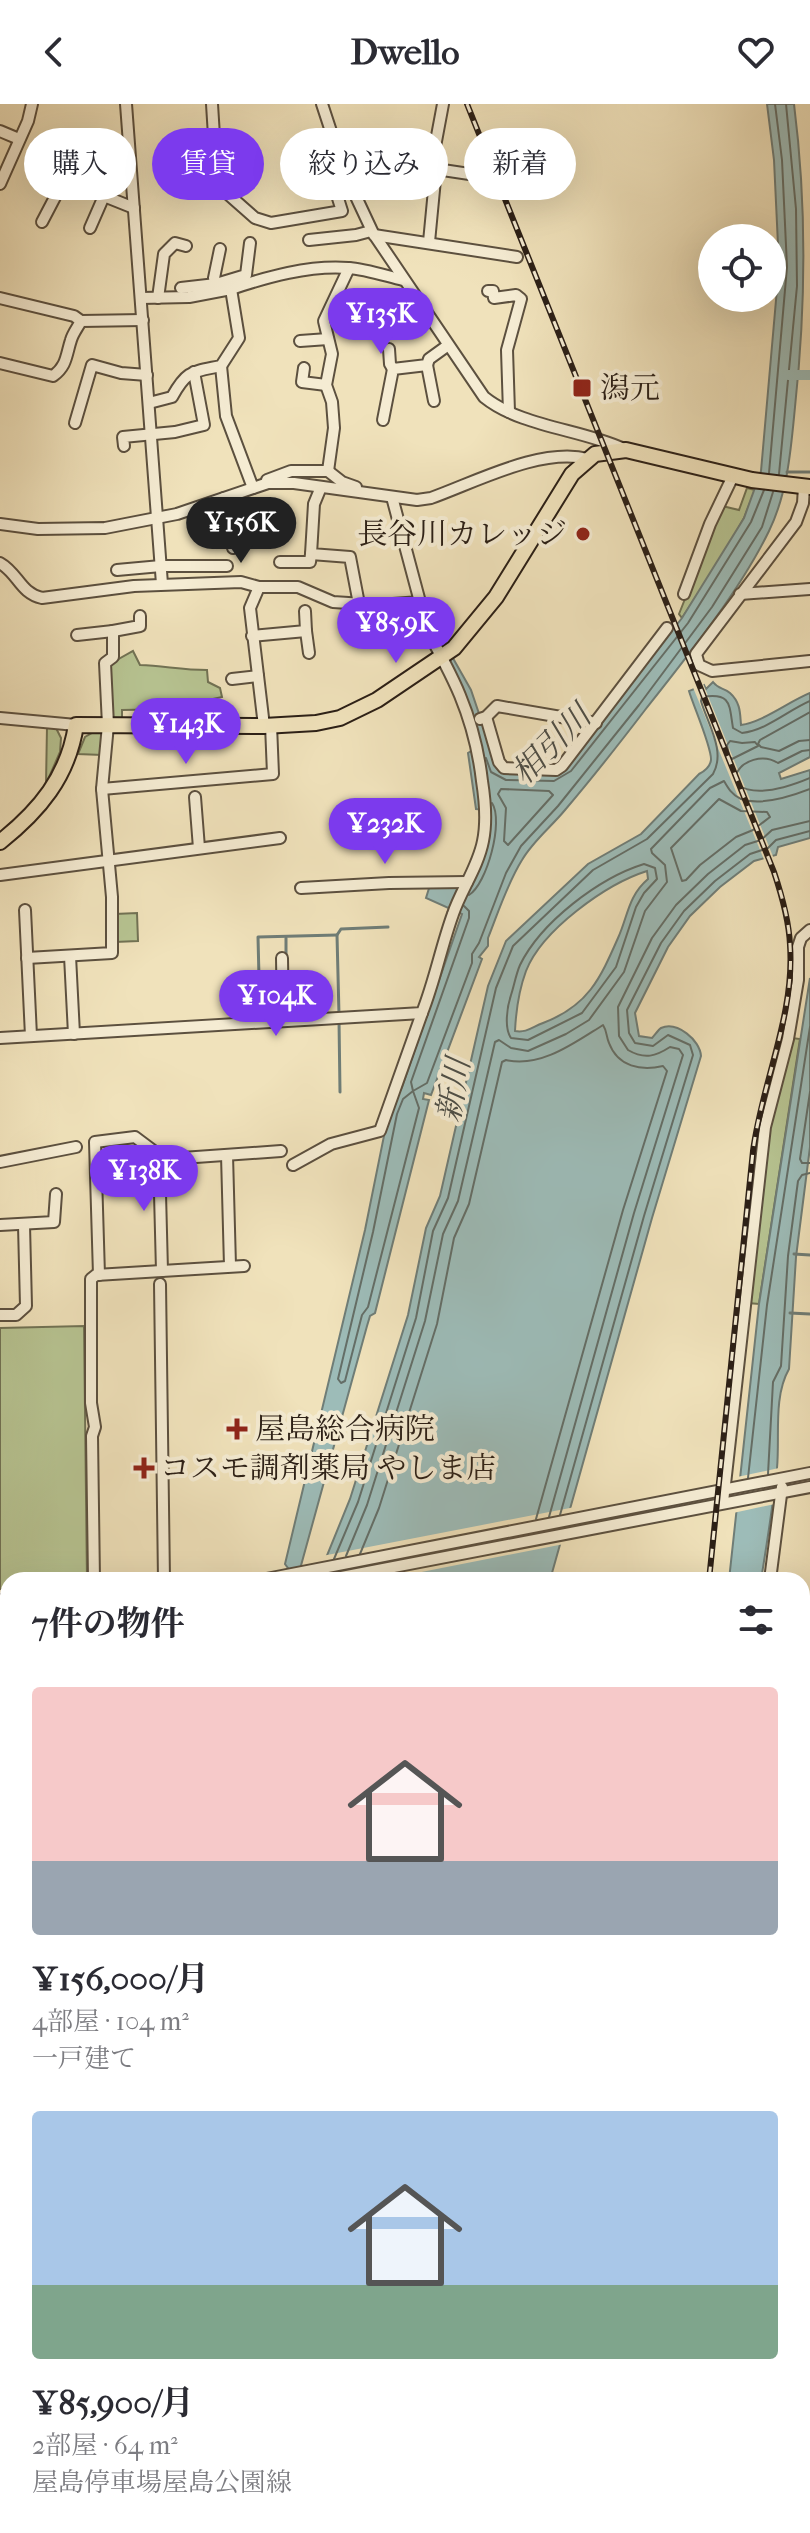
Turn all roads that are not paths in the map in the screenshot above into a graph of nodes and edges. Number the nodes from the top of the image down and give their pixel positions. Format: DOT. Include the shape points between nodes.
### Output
graph roads {
  1 [pos="32,104"];
  2 [pos="126,104"];
  3 [pos="212,104"];
  4 [pos="322,104"];
  5 [pos="443,104"];
  6 [pos="214,128"];
  7 [pos="331,128"];
  8 [pos="438,128"];
  9 [pos="0,131"];
  10 [pos="19,139"];
  11 [pos="0,184"];
  12 [pos="54,200"];
  13 [pos="102,200"];
  14 [pos="114,200"];
  15 [pos="235,200"];
  16 [pos="339,200"];
  17 [pos="358,200"];
  18 [pos="433,200"];
  19 [pos="134,208"];
  20 [pos="42,222"];
  21 [pos="90,228"];
  22 [pos="373,233"];
  23 [pos="309,240"];
  24 [pos="429,242"];
  25 [pos="250,243"];
  26 [pos="186,246"];
  27 [pos="220,249"];
  28 [pos="517,257"];
  29 [pos="349,268"];
  30 [pos="403,280"];
  31 [pos="181,288"];
  32 [pos="217,288"];
  33 [pos="231,289"];
  34 [pos="488,291"];
  35 [pos="0,298"];
  36 [pos="141,298"];
  37 [pos="158,298"];
  38 [pos="143,320"];
  39 [pos="81,321"];
  40 [pos="328,339"];
  41 [pos="300,341"];
  42 [pos="447,346"];
  43 [pos="389,349"];
  44 [pos="0,363"];
  45 [pos="427,365"];
  46 [pos="221,366"];
  47 [pos="304,368"];
  48 [pos="393,369"];
  49 [pos="194,372"];
  50 [pos="147,375"];
  51 [pos="326,385"];
  52 [pos="434,401"];
  53 [pos="149,403"];
  54 [pos="509,412"];
  55 [pos="383,420"];
  56 [pos="75,423"];
  57 [pos="152,434"];
  58 [pos="585,434"];
  59 [pos="123,437"];
  60 [pos="626,450"];
  61 [pos="591,457"];
  62 [pos="328,471"];
  63 [pos="733,476"];
  64 [pos="268,483"];
  65 [pos="321,487"];
  66 [pos="804,487"];
  67 [pos="253,488"];
  68 [pos="364,493"];
  69 [pos="392,497"];
  70 [pos="224,498"];
  71 [pos="158,518"];
  72 [pos="0,524"];
  73 [pos="233,548"];
  74 [pos="311,554"];
  75 [pos="280,562"];
  76 [pos="0,566"];
  77 [pos="161,566"];
  78 [pos="227,566"];
  79 [pos="117,570"];
  80 [pos="162,584"];
  81 [pos="259,587"];
  82 [pos="810,589"];
  83 [pos="684,594"];
  84 [pos="740,594"];
  85 [pos="420,602"];
  86 [pos="359,604"];
  87 [pos="305,611"];
  88 [pos="140,616"];
  89 [pos="667,628"];
  90 [pos="113,631"];
  91 [pos="306,631"];
  92 [pos="77,635"];
  93 [pos="252,636"];
  94 [pos="309,653"];
  95 [pos="442,657"];
  96 [pos="810,661"];
  97 [pos="258,676"];
  98 [pos="232,679"];
  99 [pos="0,718"];
  100 [pos="478,720"];
  101 [pos="596,723"];
  102 [pos="76,725"];
  103 [pos="108,725"];
  104 [pos="267,725"];
  105 [pos="102,789"];
  106 [pos="195,797"];
  107 [pos="280,838"];
  108 [pos="0,842"];
  109 [pos="199,848"];
  110 [pos="109,860"];
  111 [pos="0,875"];
  112 [pos="466,884"];
  113 [pos="301,888"];
  114 [pos="25,910"];
  115 [pos="810,930"];
  116 [pos="70,956"];
  117 [pos="27,958"];
  118 [pos="282,958"];
  119 [pos="422,1013"];
  120 [pos="283,1020"];
  121 [pos="74,1034"];
  122 [pos="31,1036"];
  123 [pos="0,1038"];
  124 [pos="76,1147"];
  125 [pos="281,1151"];
  126 [pos="159,1155"];
  127 [pos="227,1155"];
  128 [pos="0,1162"];
  129 [pos="293,1165"];
  130 [pos="56,1194"];
  131 [pos="0,1225"];
  132 [pos="24,1225"];
  133 [pos="230,1266"];
  134 [pos="244,1266"];
  135 [pos="162,1271"];
  136 [pos="99,1275"];
  137 [pos="160,1284"];
  138 [pos="0,1315"];
  139 [pos="810,1473"];
  140 [pos="780,1479"];
  141 [pos="810,1487"];
  142 [pos="779,1492"];
  143 [pos="729,1495"];
  144 [pos="94,1572"];
  145 [pos="164,1572"];
  146 [pos="303,1572"];
  147 [pos="366,1572"];
  148 [pos="771,1572"];
  1 -- 10 [label="street"];
  2 -- 19 [label="street"];
  3 -- 6 [label="street"];
  4 -- 7 [label="street"];
  5 -- 8 [label="street"];
  9 -- 10 [label="street"];
  10 -- 11 [label="street"];
  12 -- 20 [label="street"];
  13 -- 21 [label="street"];
  14 -- 19 [label="street"];
  15 -- 16 [label="street" via="255,218 271,223 342,211"];
  17 -- 22 [label="street"];
  18 -- 24 [label="street"];
  19 -- 36 [label="street"];
  22 -- 23 [label="street"];
  22 -- 24 [label="street"];
  22 -- 30 [label="street"];
  24 -- 28 [label="street"];
  25 -- 32 [label="street" via="246,275"];
  26 -- 37 [label="street" via="175,243 164,254"];
  27 -- 32 [label="street"];
  29 -- 30 [label="street"];
  29 -- 33 [label="street" via="324,267"];
  29 -- 40 [label="street" via="326,312"];
  30 -- 42 [label="street"];
  31 -- 32 [label="street"];
  32 -- 33 [label="street"];
  32 -- 37 [label="street" via="189,297"];
  33 -- 46 [label="street" via="239,338"];
  34 -- 54 [label="street" via="494,298 521,299 507,350"];
  35 -- 39 [label="street"];
  36 -- 37 [label="street"];
  36 -- 38 [label="street"];
  38 -- 39 [label="street"];
  38 -- 50 [label="street"];
  39 -- 44 [label="street" via="68,358 53,376"];
  40 -- 41 [label="street"];
  40 -- 51 [label="street" via="332,354"];
  42 -- 45 [label="street"];
  42 -- 54 [label="street" via="484,397"];
  43 -- 48 [label="street"];
  45 -- 48 [label="street"];
  45 -- 52 [label="street"];
  46 -- 49 [label="street"];
  46 -- 67 [label="street" via="226,416"];
  47 -- 51 [label="street" via="302,382"];
  48 -- 55 [label="street"];
  49 -- 53 [label="street" via="182,379 172,397"];
  49 -- 57 [label="street" via="204,425"];
  50 -- 53 [label="street"];
  50 -- 56 [label="street" via="92,365"];
  51 -- 62 [label="street" via="334,428"];
  53 -- 57 [label="street"];
  54 -- 58 [label="street"];
  57 -- 59 [label="street"];
  57 -- 71 [label="street"];
  58 -- 60 [label="street"];
  58 -- 61 [label="street"];
  60 -- 61 [label="main road"];
  60 -- 63 [label="main road"];
  61 -- 69 [label="street" via="555,457 431,498"];
  61 -- 95 [label="main road" via="561,490 496,597"];
  62 -- 64 [label="street" via="291,471"];
  62 -- 68 [label="street"];
  63 -- 66 [label="main road"];
  63 -- 83 [label="street"];
  64 -- 65 [label="street"];
  64 -- 67 [label="street"];
  65 -- 68 [label="street"];
  65 -- 74 [label="street" via="314,504"];
  66 -- 84 [label="street" via="796,522"];
  67 -- 70 [label="street"];
  68 -- 69 [label="street"];
  69 -- 85 [label="street"];
  70 -- 71 [label="street"];
  70 -- 73 [label="street"];
  71 -- 72 [label="street" via="71,530"];
  71 -- 77 [label="street"];
  74 -- 75 [label="street" via="310,562"];
  74 -- 86 [label="street" via="350,557"];
  76 -- 80 [label="street" via="9,568 28,593 42,598"];
  77 -- 78 [label="street"];
  77 -- 79 [label="street"];
  77 -- 80 [label="street"];
  80 -- 81 [label="street" via="241,582"];
  81 -- 86 [label="street" via="298,587 333,602"];
  81 -- 93 [label="street" via="250,608"];
  82 -- 84 [label="street"];
  84 -- 96 [label="street" via="696,654 699,665 712,671"];
  85 -- 86 [label="street"];
  85 -- 95 [label="street" via="417,612"];
  87 -- 91 [label="street"];
  88 -- 90 [label="street" via="140,626"];
  89 -- 101 [label="street"];
  90 -- 92 [label="street"];
  90 -- 103 [label="street" via="113,657 105,663"];
  91 -- 93 [label="street"];
  91 -- 94 [label="street"];
  93 -- 97 [label="street"];
  95 -- 100 [label="street"];
  95 -- 104 [label="main road" via="340,718"];
  97 -- 98 [label="street"];
  97 -- 104 [label="street"];
  99 -- 102 [label="street"];
  100 -- 101 [label="street" via="497,706"];
  100 -- 101 [label="street" via="499,762 516,769 556,770"];
  100 -- 112 [label="street" via="483,842"];
  102 -- 103 [label="main road"];
  102 -- 108 [label="main road" via="54,786 33,814"];
  103 -- 104 [label="main road"];
  103 -- 105 [label="street"];
  104 -- 105 [label="street" via="273,774"];
  105 -- 110 [label="street"];
  106 -- 109 [label="street"];
  107 -- 109 [label="street"];
  109 -- 110 [label="street"];
  110 -- 111 [label="street"];
  110 -- 116 [label="street" via="112,953"];
  112 -- 113 [label="street" via="455,880"];
  112 -- 119 [label="street"];
  114 -- 117 [label="street"];
  115 -- 143 [label="street" via="798,947 788,1039 765,1127"];
  116 -- 117 [label="street"];
  116 -- 121 [label="street"];
  117 -- 122 [label="street"];
  118 -- 120 [label="street" via="278,977"];
  119 -- 120 [label="street"];
  119 -- 129 [label="street" via="380,1131 331,1144"];
  120 -- 121 [label="street"];
  121 -- 122 [label="street"];
  122 -- 123 [label="street"];
  124 -- 128 [label="street"];
  125 -- 127 [label="street"];
  126 -- 127 [label="street"];
  126 -- 135 [label="street"];
  126 -- 136 [label="street" via="135,1137 95,1142"];
  127 -- 133 [label="street"];
  130 -- 132 [label="street" via="54,1222"];
  131 -- 132 [label="street"];
  132 -- 138 [label="street" via="26,1306 16,1315"];
  133 -- 134 [label="street"];
  133 -- 135 [label="street"];
  135 -- 136 [label="street"];
  136 -- 144 [label="street" via="91,1279"];
  137 -- 145 [label="street"];
  139 -- 140 [label="street"];
  140 -- 142 [label="street"];
  140 -- 143 [label="street"];
  141 -- 142 [label="street"];
  142 -- 143 [label="street"];
  142 -- 148 [label="street"];
  143 -- 146 [label="street" via="645,1503"];
  143 -- 147 [label="street"];
}
